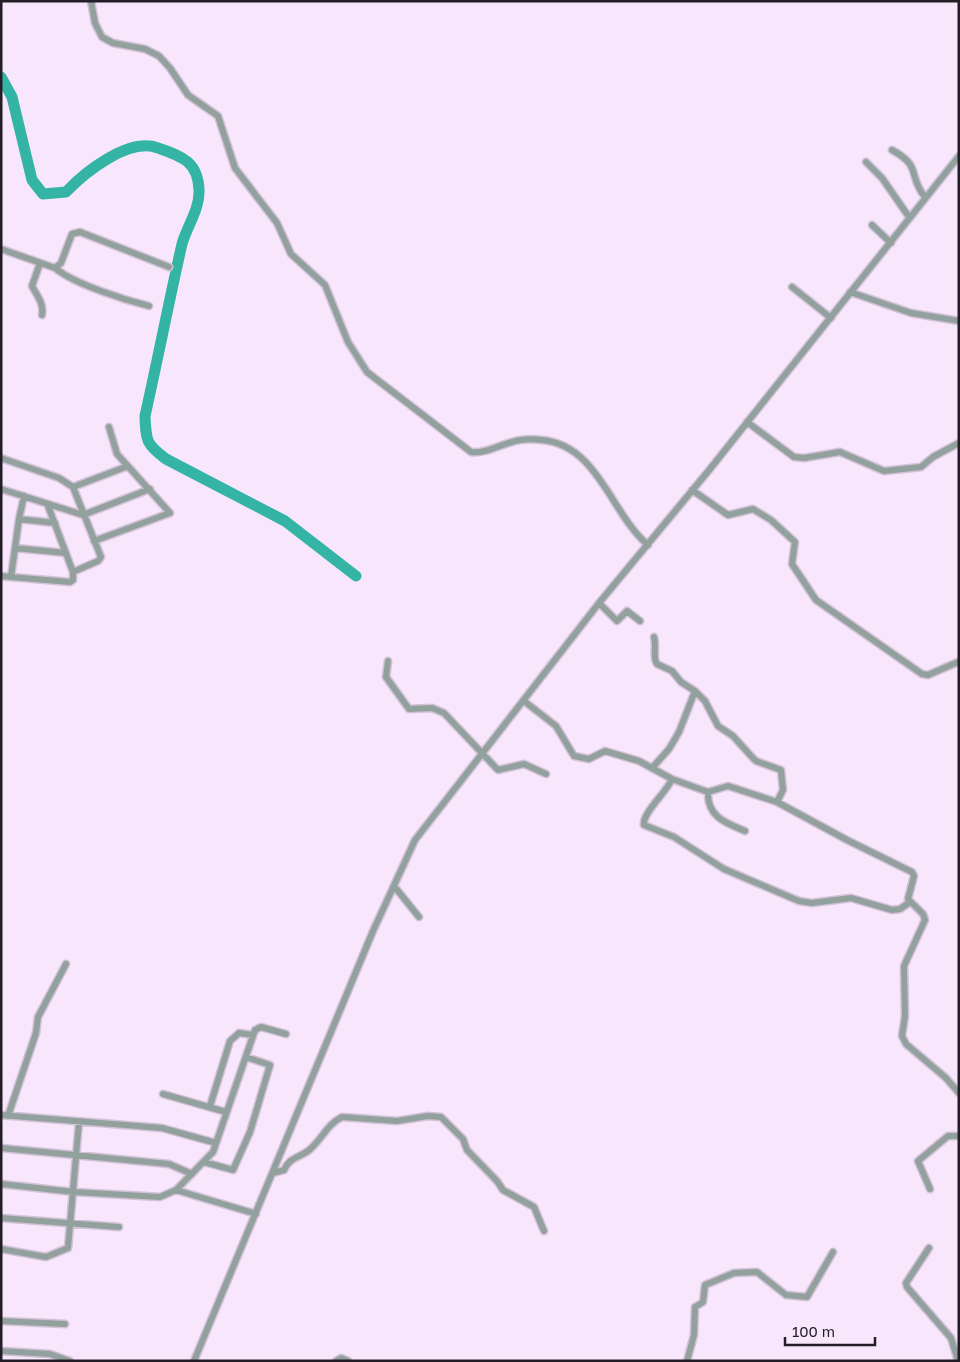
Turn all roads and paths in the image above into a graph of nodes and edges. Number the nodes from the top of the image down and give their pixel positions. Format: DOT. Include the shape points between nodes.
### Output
graph roads {
  1 [pos="91,1"];
  2 [pos="892,150"];
  3 [pos="959,156"];
  4 [pos="866,162"];
  5 [pos="925,197"];
  6 [pos="909,217"];
  7 [pos="872,224"];
  8 [pos="891,243"];
  9 [pos="1,249"];
  10 [pos="40,263"];
  11 [pos="169,267"];
  12 [pos="55,268"];
  13 [pos="792,287"];
  14 [pos="850,292"];
  15 [pos="149,306"];
  16 [pos="42,315"];
  17 [pos="831,318"];
  18 [pos="959,321"];
  19 [pos="747,422"];
  20 [pos="109,427"];
  21 [pos="959,443"];
  22 [pos="1,458"];
  23 [pos="128,466"];
  24 [pos="73,487"];
  25 [pos="1,489"];
  26 [pos="150,489"];
  27 [pos="692,490"];
  28 [pos="24,496"];
  29 [pos="48,506"];
  30 [pos="83,515"];
  31 [pos="19,519"];
  32 [pos="55,523"];
  33 [pos="94,541"];
  34 [pos="648,545"];
  35 [pos="15,548"];
  36 [pos="66,553"];
  37 [pos="73,572"];
  38 [pos="1,576"];
  39 [pos="11,577"];
  40 [pos="600,603"];
  41 [pos="640,621"];
  42 [pos="654,637"];
  43 [pos="959,656"];
  44 [pos="388,661"];
  45 [pos="959,662"];
  46 [pos="694,691"];
  47 [pos="524,701"];
  48 [pos="482,753"];
  49 [pos="653,767"];
  50 [pos="546,774"];
  51 [pos="672,779"];
  52 [pos="708,792"];
  53 [pos="777,802"];
  54 [pos="745,831"];
  55 [pos="394,886"];
  56 [pos="910,902"];
  57 [pos="419,918"];
  58 [pos="66,964"];
  59 [pos="251,1034"];
  60 [pos="286,1034"];
  61 [pos="246,1057"];
  62 [pos="959,1093"];
  63 [pos="163,1094"];
  64 [pos="210,1106"];
  65 [pos="226,1112"];
  66 [pos="5,1115"];
  67 [pos="79,1122"];
  68 [pos="959,1136"];
  69 [pos="216,1143"];
  70 [pos="1,1148"];
  71 [pos="75,1156"];
  72 [pos="204,1162"];
  73 [pos="273,1173"];
  74 [pos="192,1174"];
  75 [pos="1,1184"];
  76 [pos="930,1189"];
  77 [pos="176,1190"];
  78 [pos="74,1192"];
  79 [pos="256,1214"];
  80 [pos="1,1218"];
  81 [pos="70,1223"];
  82 [pos="119,1227"];
  83 [pos="544,1231"];
  84 [pos="929,1248"];
  85 [pos="1,1249"];
  86 [pos="834,1252"];
  87 [pos="1,1321"];
  88 [pos="65,1324"];
  89 [pos="1,1351"];
  90 [pos="70,1361"];
  91 [pos="194,1361"];
  92 [pos="336,1361"];
  93 [pos="348,1361"];
  94 [pos="687,1361"];
  95 [pos="958,1361"];
  1 -- 34 [label="street" via="95,23 102,37 159,56 188,95 218,116 235,168 277,222 291,254 325,285 348,342 367,372 471,452 534,440 552,442 573,451 591,468 630,528"];
  2 -- 5 [label="street" via="910,162"];
  3 -- 5 [label="street"];
  4 -- 6 [label="street" via="882,178"];
  5 -- 6 [label="street"];
  6 -- 8 [label="street"];
  7 -- 8 [label="street"];
  8 -- 14 [label="street"];
  9 -- 10 [label="street"];
  10 -- 12 [label="street"];
  10 -- 16 [label="street" via="32,286 43,308"];
  11 -- 12 [label="street" via="78,232 72,234 61,262"];
  12 -- 15 [label="street" via="72,279 130,302"];
  13 -- 17 [label="street"];
  14 -- 17 [label="street"];
  14 -- 18 [label="street" via="911,313"];
  17 -- 19 [label="street"];
  19 -- 21 [label="street" via="794,457 840,452 884,471 921,467"];
  19 -- 27 [label="street"];
  20 -- 23 [label="street" via="117,454"];
  22 -- 24 [label="street" via="59,478"];
  23 -- 24 [label="street"];
  23 -- 26 [label="street"];
  24 -- 30 [label="street"];
  25 -- 28 [label="street"];
  26 -- 30 [label="street"];
  26 -- 33 [label="street" via="170,513"];
  27 -- 34 [label="street"];
  27 -- 45 [label="street" via="728,515 753,509 771,520 795,542 792,564 816,600 922,674 928,675"];
  28 -- 29 [label="street"];
  28 -- 31 [label="street"];
  29 -- 30 [label="street"];
  29 -- 32 [label="street"];
  30 -- 33 [label="street"];
  31 -- 32 [label="street"];
  31 -- 35 [label="street"];
  32 -- 36 [label="street"];
  33 -- 37 [label="street" via="100,559"];
  34 -- 40 [label="street"];
  35 -- 36 [label="street"];
  35 -- 39 [label="street"];
  36 -- 37 [label="street"];
  37 -- 39 [label="street" via="70,582"];
  38 -- 39 [label="street"];
  40 -- 41 [label="street" via="617,621 628,611"];
  40 -- 47 [label="street"];
  42 -- 46 [label="street" via="657,664 672,671"];
  43 -- 45 [label="street"];
  44 -- 48 [label="street" via="386,678 408,709 432,708 444,713"];
  46 -- 49 [label="street" via="670,749"];
  46 -- 53 [label="street" via="705,701 718,726 733,736 756,761 781,770 783,790"];
  47 -- 48 [label="street"];
  47 -- 49 [label="street" via="556,726 574,756 589,759 605,751"];
  48 -- 50 [label="street" via="498,770 524,764"];
  48 -- 55 [label="street" via="415,840"];
  49 -- 51 [label="street"];
  51 -- 52 [label="street"];
  51 -- 56 [label="street" via="644,824 674,837 724,869 798,901 812,903 851,898 892,910"];
  52 -- 53 [label="street" via="728,786"];
  52 -- 54 [label="street" via="709,807 714,814"];
  53 -- 56 [label="street" via="912,872"];
  55 -- 57 [label="street"];
  55 -- 73 [label="street"];
  56 -- 62 [label="street" via="925,920 904,966 902,1036 906,1044"];
  58 -- 66 [label="street" via="38,1017 36,1033"];
  59 -- 60 [label="street" via="261,1027"];
  59 -- 61 [label="street"];
  59 -- 64 [label="street" via="237,1033 230,1041"];
  61 -- 65 [label="street"];
  61 -- 72 [label="street" via="270,1065 247,1141 233,1170"];
  63 -- 64 [label="street"];
  64 -- 65 [label="street"];
  65 -- 69 [label="street"];
  66 -- 67 [label="street"];
  67 -- 69 [label="street" via="162,1128"];
  67 -- 71 [label="street"];
  68 -- 76 [label="street" via="948,1136 918,1161"];
  69 -- 72 [label="street"];
  70 -- 71 [label="street"];
  71 -- 74 [label="street" via="168,1164"];
  71 -- 78 [label="street"];
  72 -- 74 [label="street"];
  73 -- 79 [label="street"];
  73 -- 83 [label="street" via="284,1170 291,1159 309,1150 335,1120 342,1117 397,1121 436,1116 450,1124 467,1150 503,1190 534,1207"];
  74 -- 77 [label="street"];
  75 -- 78 [label="street"];
  77 -- 78 [label="street" via="160,1197"];
  77 -- 79 [label="street"];
  78 -- 81 [label="street"];
  79 -- 91 [label="street"];
  80 -- 81 [label="street"];
  81 -- 82 [label="street"];
  81 -- 85 [label="street" via="67,1249 46,1257"];
  84 -- 95 [label="street" via="906,1283 907,1287 951,1338"];
  86 -- 94 [label="street" via="807,1297 786,1295 757,1272 734,1273 706,1285 703,1302 695,1307 695,1334"];
  87 -- 88 [label="street"];
  89 -- 90 [label="street" via="50,1354"];
  92 -- 93 [label="street" via="341,1358"];
}
